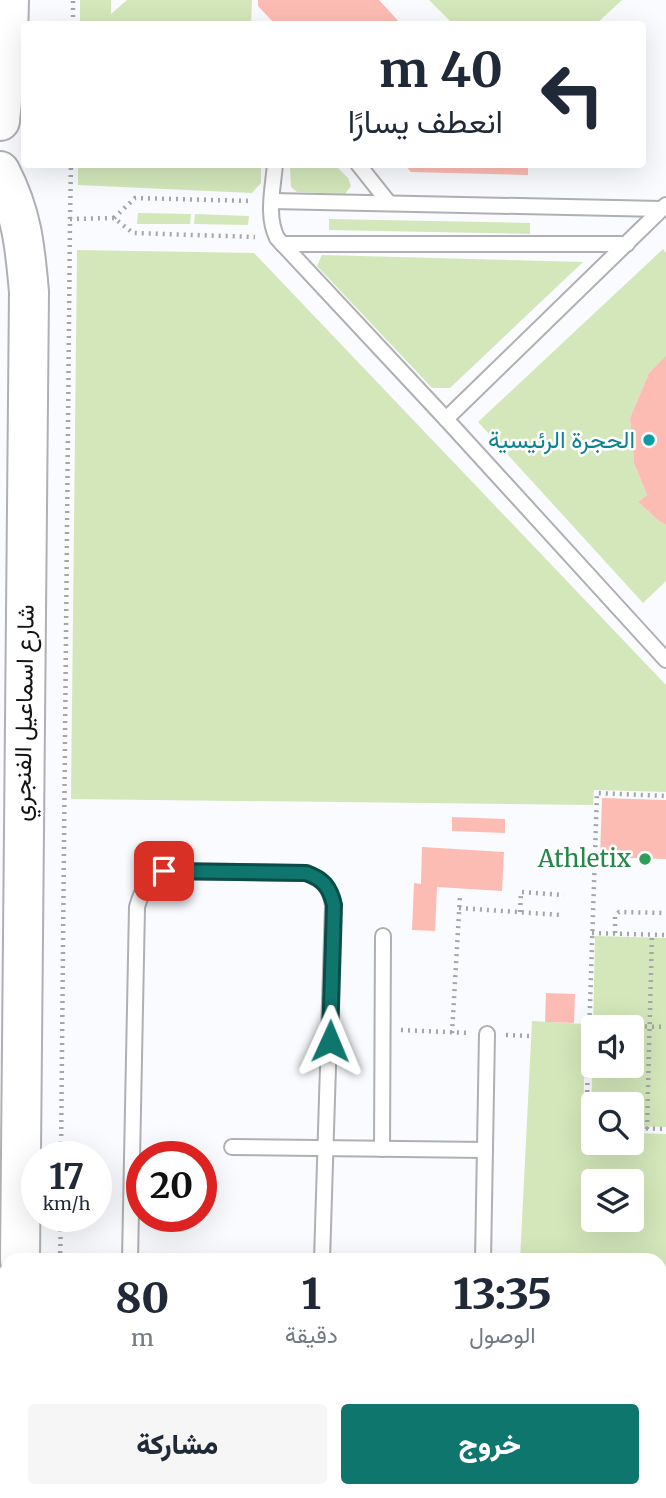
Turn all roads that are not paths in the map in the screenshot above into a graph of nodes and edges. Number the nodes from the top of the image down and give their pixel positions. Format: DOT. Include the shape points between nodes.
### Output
graph roads {
  1 [pos="9,0"];
  2 [pos="0,121"];
  3 [pos="275,168"];
  4 [pos="361,168"];
  5 [pos="0,172"];
  6 [pos="272,201"];
  7 [pos="389,203"];
  8 [pos="664,207"];
  9 [pos="282,244"];
  10 [pos="627,244"];
  11 [pos="446,419"];
  12 [pos="666,660"];
  13 [pos="383,936"];
  14 [pos="487,1034"];
  15 [pos="10,1077"];
  16 [pos="232,1147"];
  17 [pos="327,1149"];
  18 [pos="382,1149"];
  19 [pos="485,1150"];
  20 [pos="10,1152"];
  21 [pos="19,1253"];
  22 [pos="130,1253"];
  23 [pos="322,1253"];
  24 [pos="483,1253"];
  1 -- 2 [label="main road"];
  3 -- 6 [label="lane"];
  4 -- 7 [label="lane"];
  5 -- 15 [label="main road, شارع اسماعيل الفنجري" via="14,198 29,292"];
  6 -- 7 [label="lane"];
  6 -- 9 [label="lane" via="272,227"];
  7 -- 8 [label="lane"];
  8 -- 10 [label="lane"];
  9 -- 10 [label="lane"];
  9 -- 11 [label="lane"];
  10 -- 11 [label="lane"];
  11 -- 12 [label="lane"];
  13 -- 18 [label="lane"];
  14 -- 19 [label="lane"];
  15 -- 20 [label="main road, شارع اسماعيل الفنجري"];
  16 -- 17 [label="lane"];
  17 -- 18 [label="lane"];
  17 -- 22 [label="lane" via="334,905 330,890 320,878 306,873 164,871 150,879 138,907"];
  17 -- 23 [label="lane"];
  18 -- 19 [label="lane"];
  19 -- 24 [label="lane"];
  20 -- 21 [label="main road, شارع اسماعيل الفنجري"];
}
